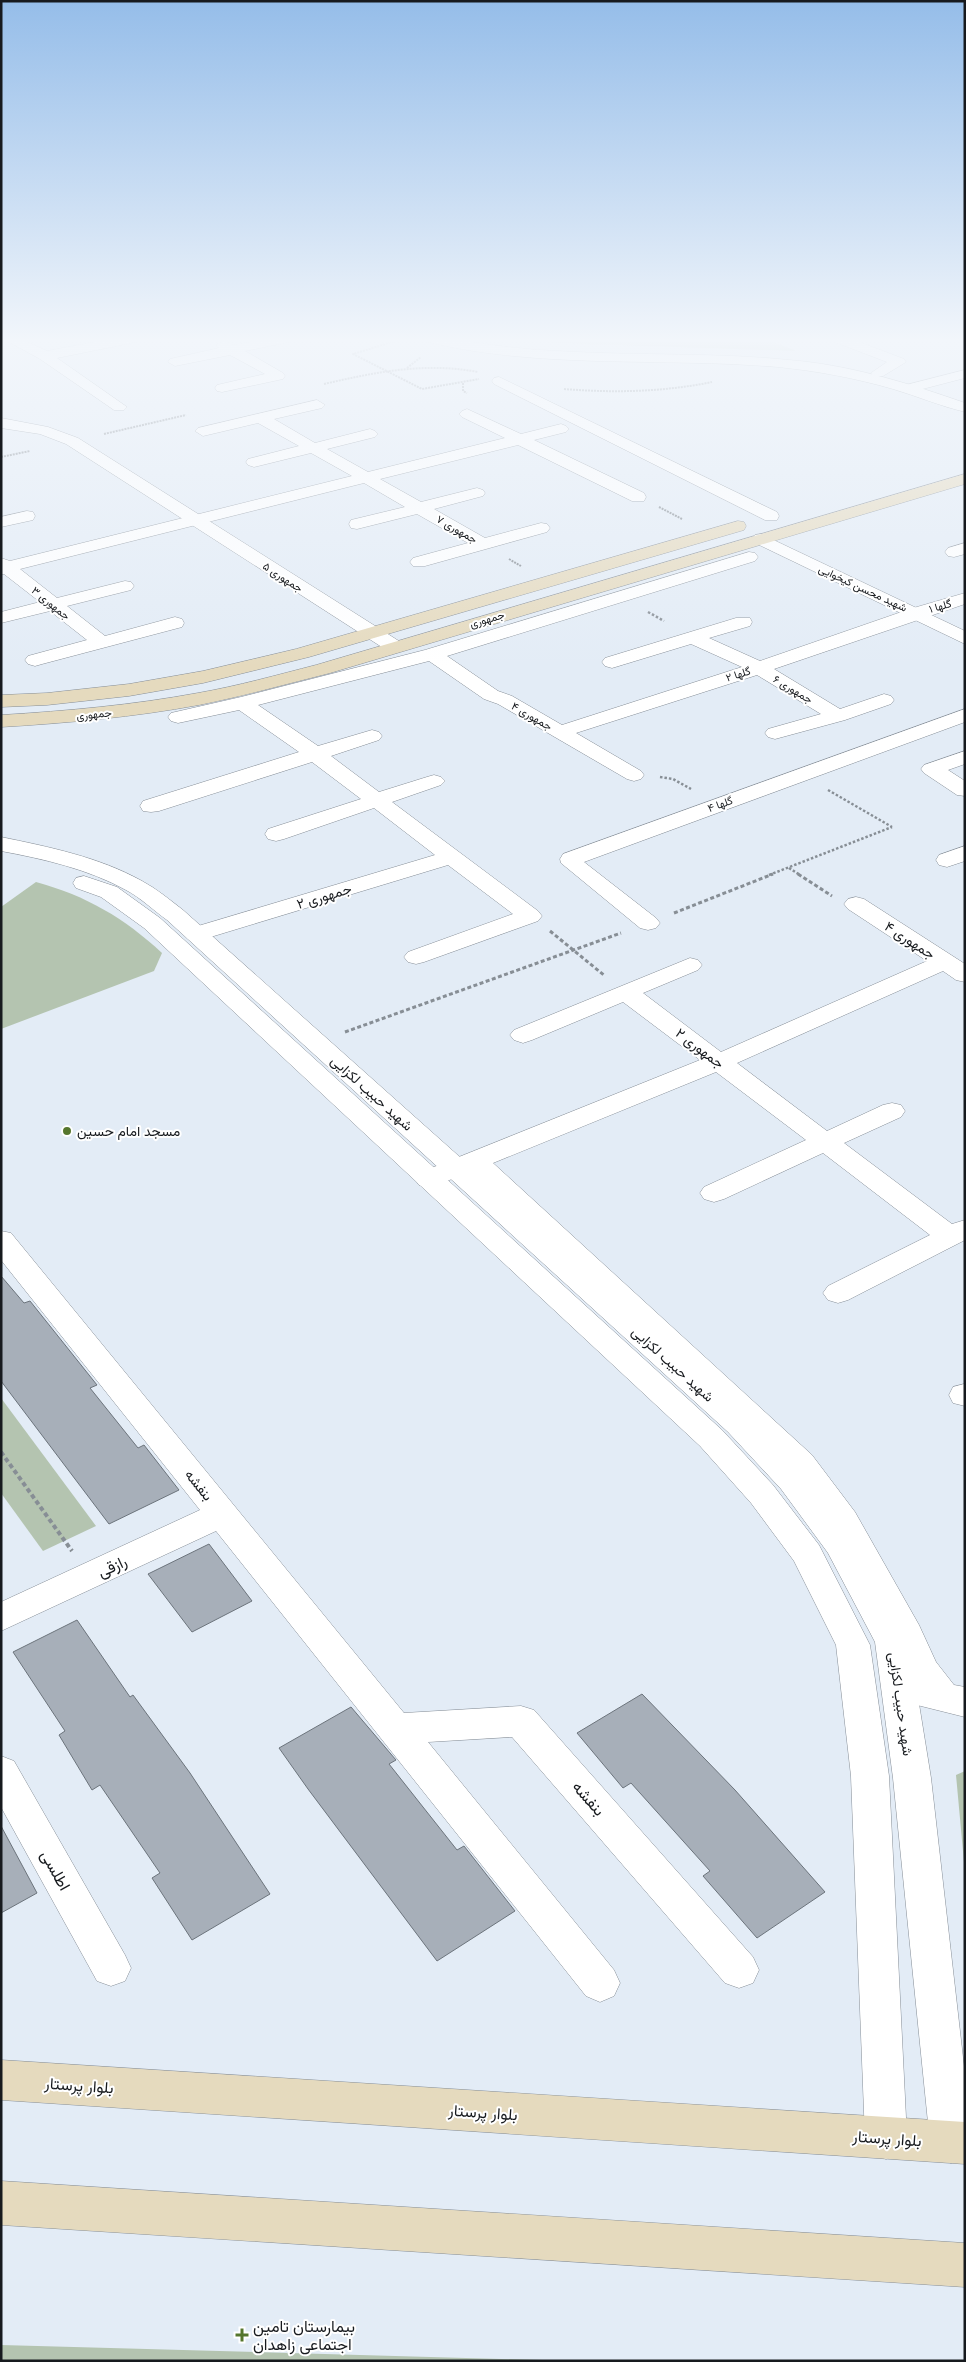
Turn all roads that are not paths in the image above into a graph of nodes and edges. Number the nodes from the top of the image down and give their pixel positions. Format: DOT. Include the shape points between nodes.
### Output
graph roads {
  1 [pos="83,448"];
  2 [pos="313,448"];
  3 [pos="483,448"];
  4 [pos="538,448"];
  5 [pos="634,448"];
  6 [pos="254,462"];
  7 [pos="366,478"];
  8 [pos="965,479"];
  9 [pos="477,493"];
  10 [pos="638,497"];
  11 [pos="419,508"];
  12 [pos="790,511"];
  13 [pos="27,516"];
  14 [pos="771,516"];
  15 [pos="195,520"];
  16 [pos="1,522"];
  17 [pos="357,524"];
  18 [pos="541,528"];
  19 [pos="761,539"];
  20 [pos="483,544"];
  21 [pos="749,557"];
  22 [pos="419,562"];
  23 [pos="3,566"];
  24 [pos="124,586"];
  25 [pos="965,598"];
  26 [pos="54,604"];
  27 [pos="916,613"];
  28 [pos="498,616"];
  29 [pos="1,618"];
  30 [pos="743,622"];
  31 [pos="175,623"];
  32 [pos="520,627"];
  33 [pos="371,633"];
  34 [pos="693,638"];
  35 [pos="965,638"];
  36 [pos="101,642"];
  37 [pos="395,648"];
  38 [pos="432,654"];
  39 [pos="36,660"];
  40 [pos="612,662"];
  41 [pos="759,668"];
  42 [pos="884,700"];
  43 [pos="1,701"];
  44 [pos="242,703"];
  45 [pos="965,715"];
  46 [pos="838,716"];
  47 [pos="178,717"];
  48 [pos="1,721"];
  49 [pos="559,732"];
  50 [pos="775,733"];
  51 [pos="372,736"];
  52 [pos="316,754"];
  53 [pos="965,757"];
  54 [pos="634,774"];
  55 [pos="434,781"];
  56 [pos="965,790"];
  57 [pos="377,801"];
  58 [pos="151,806"];
  59 [pos="276,834"];
  60 [pos="1,844"];
  61 [pos="452,857"];
  62 [pos="1,859"];
  63 [pos="856,904"];
  64 [pos="648,923"];
  65 [pos="196,934"];
  66 [pos="416,956"];
  67 [pos="208,959"];
  68 [pos="690,965"];
  69 [pos="955,969"];
  70 [pos="626,992"];
  71 [pos="523,1035"];
  72 [pos="719,1062"];
  73 [pos="892,1111"];
  74 [pos="824,1141"];
  75 [pos="452,1168"];
  76 [pos="714,1193"];
  77 [pos="957,1232"];
  78 [pos="1,1240"];
  79 [pos="838,1293"];
  80 [pos="222,1514"];
  81 [pos="1,1617"];
  82 [pos="859,1688"];
  83 [pos="899,1689"];
  84 [pos="953,1699"];
  85 [pos="396,1729"];
  86 [pos="1,1772"];
  87 [pos="111,1968"];
  88 [pos="739,1970"];
  89 [pos="600,1983"];
  90 [pos="1,2080"];
  91 [pos="886,2138"];
  92 [pos="958,2143"];
  93 [pos="1,2203"];
  94 [pos="965,2265"];
  1 -- 15 [label="street, جمهوری ۵"];
  2 -- 6 [label="street"];
  2 -- 7 [label="street, جمهوری ۷"];
  3 -- 7 [label="street"];
  4 -- 10 [label="street"];
  5 -- 14 [label="street"];
  7 -- 11 [label="street, جمهوری ۷"];
  7 -- 15 [label="street"];
  8 -- 19 [label="main road, جمهوری"];
  9 -- 11 [label="street"];
  11 -- 17 [label="street"];
  11 -- 20 [label="street, جمهوری ۷"];
  12 -- 14 [label="main road, جمهوری"];
  13 -- 16 [label="street"];
  14 -- 33 [label="main road, جمهوری"];
  15 -- 23 [label="street"];
  15 -- 33 [label="street, جمهوری ۵"];
  18 -- 20 [label="street"];
  19 -- 27 [label="street, شهید محسن کیخوایی"];
  19 -- 28 [label="main road, جمهوری"];
  20 -- 22 [label="street"];
  21 -- 32 [label="street"];
  23 -- 26 [label="street, جمهوری ۳"];
  24 -- 26 [label="street"];
  25 -- 27 [label="street, گلها ۱"];
  26 -- 29 [label="street"];
  26 -- 36 [label="street, جمهوری ۳"];
  27 -- 35 [label="street, شهید محسن کیخوایی"];
  27 -- 41 [label="street, گلها ۲"];
  28 -- 32 [label="main road"];
  28 -- 37 [label="main road, جمهوری"];
  30 -- 34 [label="street"];
  31 -- 36 [label="street"];
  32 -- 38 [label="street"];
  33 -- 37 [label="street, جمهوری ۵"];
  33 -- 43 [label="main road, جمهوری" via="204,677 129,690"];
  34 -- 40 [label="street"];
  34 -- 41 [label="street, جمهوری ۶"];
  36 -- 39 [label="street"];
  37 -- 48 [label="main road, جمهوری" via="227,693 138,709"];
  38 -- 44 [label="street"];
  38 -- 49 [label="street, جمهوری ۴" via="491,694"];
  41 -- 46 [label="street, جمهوری ۶"];
  41 -- 49 [label="street, گلها ۲"];
  42 -- 46 [label="street"];
  44 -- 47 [label="street"];
  44 -- 52 [label="street"];
  45 -- 64 [label="street, گلها ۴" via="571,859"];
  46 -- 50 [label="street"];
  49 -- 54 [label="street, جمهوری ۴"];
  51 -- 52 [label="street"];
  52 -- 57 [label="street"];
  52 -- 58 [label="street"];
  53 -- 56 [label="street" via="931,769"];
  55 -- 57 [label="street"];
  57 -- 59 [label="street"];
  57 -- 61 [label="street"];
  60 -- 65 [label="street, شهید حبیب لکزایی" via="81,864 129,882"];
  61 -- 65 [label="street, جمهوری ۲"];
  61 -- 66 [label="street" via="530,916"];
  62 -- 67 [label="street, شهید حبیب لکزایی" via="65,875 109,892"];
  63 -- 69 [label="street, جمهوری ۴"];
  65 -- 67 [label="street, شهید حبیب لکزایی"];
  67 -- 75 [label="street, شهید حبیب لکزایی"];
  67 -- 75 [label="street, شهید حبیب لکزایی" via="316,1042"];
  68 -- 70 [label="street"];
  69 -- 72 [label="street"];
  70 -- 71 [label="street"];
  70 -- 72 [label="street, جمهوری ۲"];
  72 -- 74 [label="street, جمهوری ۲"];
  72 -- 75 [label="street"];
  73 -- 74 [label="street"];
  74 -- 76 [label="street"];
  74 -- 77 [label="street, جمهوری ۲"];
  75 -- 82 [label="street, شهید حبیب لکزایی" via="762,1494 807,1554 853,1645"];
  75 -- 83 [label="street, شهید حبیب لکزایی" via="740,1424 792,1481 841,1545 892,1642"];
  75 -- 84 [label="street" via="801,1463 843,1521 907,1635 922,1670"];
  77 -- 79 [label="street"];
  78 -- 80 [label="street, بنفشه"];
  80 -- 81 [label="street, رازقی"];
  80 -- 85 [label="street, بنفشه"];
  82 -- 83 [label="street"];
  82 -- 91 [label="street, شهید حبیب لکزایی" via="870,1776"];
  83 -- 84 [label="street"];
  83 -- 92 [label="street, شهید حبیب لکزایی"];
  85 -- 88 [label="street, بنفشه" via="522,1721"];
  85 -- 89 [label="street, بنفشه"];
  86 -- 87 [label="street, اطلسی"];
  90 -- 91 [label="main road, بلوار پرستار"];
  91 -- 92 [label="main road, بلوار پرستار"];
  93 -- 94 [label="main road"];
}
